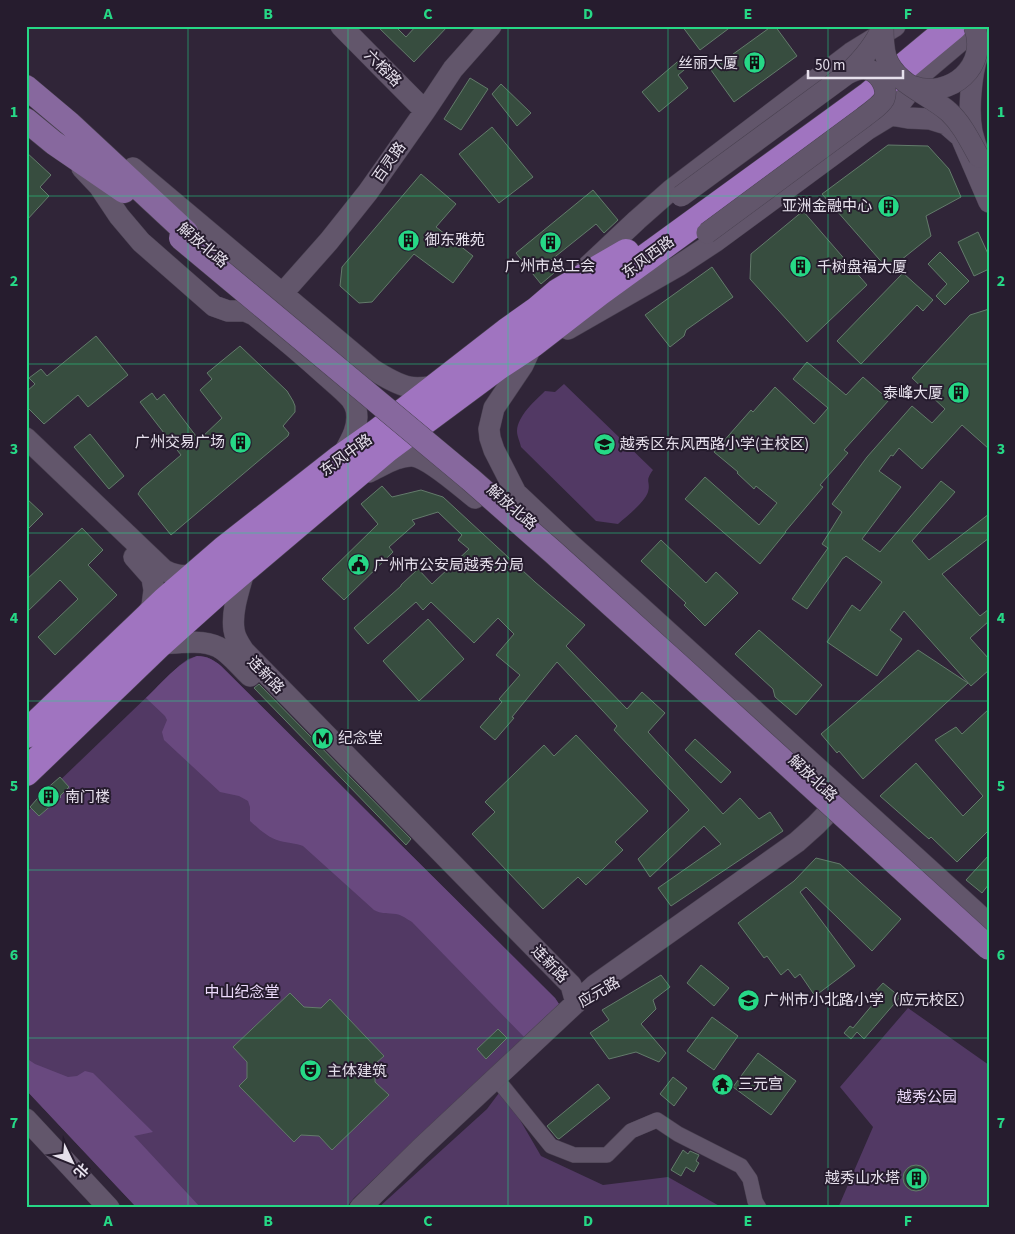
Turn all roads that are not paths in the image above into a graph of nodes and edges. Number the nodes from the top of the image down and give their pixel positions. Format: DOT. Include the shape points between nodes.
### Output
graph roads {
  1 [pos="341,26"];
  2 [pos="492,26"];
  3 [pos="930,26"];
  4 [pos="953,26"];
  5 [pos="974,26"];
  6 [pos="978,26"];
  7 [pos="989,30"];
  8 [pos="875,38"];
  9 [pos="977,55"];
  10 [pos="910,85"];
  11 [pos="26,87"];
  12 [pos="426,111"];
  13 [pos="891,115"];
  14 [pos="26,120"];
  15 [pos="70,124"];
  16 [pos="54,142"];
  17 [pos="979,157"];
  18 [pos="989,177"];
  19 [pos="686,202"];
  20 [pos="989,202"];
  21 [pos="184,235"];
  22 [pos="265,280"];
  23 [pos="559,292"];
  24 [pos="282,294"];
  25 [pos="254,314"];
  26 [pos="568,329"];
  27 [pos="528,354"];
  28 [pos="438,386"];
  29 [pos="26,438"];
  30 [pos="26,456"];
  31 [pos="340,459"];
  32 [pos="343,486"];
  33 [pos="516,493"];
  34 [pos="488,509"];
  35 [pos="245,568"];
  36 [pos="194,575"];
  37 [pos="143,622"];
  38 [pos="159,644"];
  39 [pos="26,734"];
  40 [pos="26,772"];
  41 [pos="846,794"];
  42 [pos="832,818"];
  43 [pos="989,924"];
  44 [pos="989,938"];
  45 [pos="989,948"];
  46 [pos="989,962"];
  47 [pos="576,1003"];
  48 [pos="496,1078"];
  49 [pos="26,1119"];
  50 [pos="109,1208"];
  51 [pos="360,1208"];
  52 [pos="759,1208"];
  1 -- 12 [label="street, 六榕路"];
  2 -- 12 [label="street, 百灵路" via="453,69"];
  3 -- 19 [label="highway" via="860,82"];
  4 -- 27 [label="highway, 东风西路" via="870,95 599,292"];
  5 -- 9 [label="street, bridge"];
  6 -- 13 [label="street" via="926,70"];
  7 -- 9 [label="street"];
  8 -- 10 [label="street, bridge" via="892,70"];
  8 -- 19 [label="street, bridge"];
  8 -- 23 [label="street" via="671,190"];
  8 -- 26 [label="street, bridge" via="854,70 876,72 884,86 884,100 707,233"];
  9 -- 10 [label="street, bridge" via="962,78 948,86 931,90"];
  9 -- 17 [label="street, bridge" via="971,112 972,132"];
  10 -- 17 [label="street, bridge" via="956,119"];
  11 -- 15 [label="main road, 解放北路"];
  12 -- 24 [label="street, 百灵路" via="368,192"];
  13 -- 20 [label="street" via="946,124 960,137"];
  13 -- 26 [label="street" via="709,246"];
  14 -- 16 [label="main road, 解放北路"];
  15 -- 21 [label="main road, 解放北路"];
  15 -- 22 [label="street" via="133,168"];
  16 -- 21 [label="main road, 解放北路"];
  16 -- 25 [label="street" via="99,186 141,242 214,306"];
  17 -- 18 [label="street"];
  19 -- 23 [label="highway, 东风中路" via="626,253"];
  21 -- 44 [label="main road, 解放北路" via="463,463"];
  21 -- 45 [label="main road, 解放北路, bridge" via="512,516"];
  22 -- 24 [label="street"];
  22 -- 25 [label="street" via="268,294"];
  23 -- 28 [label="highway, 东风中路"];
  24 -- 28 [label="street" via="380,374 408,387"];
  25 -- 31 [label="street" via="353,402 356,427"];
  26 -- 27 [label="street, 解放北路"];
  27 -- 32 [label="highway, 东风西路" via="498,366 402,436"];
  27 -- 33 [label="street, 解放北路" via="494,408 489,429 494,450"];
  28 -- 31 [label="highway, 东风中路"];
  29 -- 36 [label="street" via="164,570 182,576"];
  30 -- 37 [label="street" via="152,578 152,606"];
  31 -- 36 [label="highway, 东风中路"];
  32 -- 34 [label="street, 解放北路" via="392,461 414,456 448,476"];
  32 -- 35 [label="highway, 东风中路"];
  33 -- 34 [label="street" via="494,487 486,496"];
  33 -- 41 [label="street, 解放北路"];
  34 -- 42 [label="street, 解放北路"];
  35 -- 38 [label="highway, 东风中路"];
  35 -- 47 [label="street, 连新路" via="233,620 236,638 244,651 570,985"];
  36 -- 37 [label="highway, 东风中路"];
  37 -- 39 [label="highway, 东风中路"];
  38 -- 40 [label="highway, 东风中路"];
  38 -- 47 [label="street, 连新路" via="207,644 226,653 560,994"];
  41 -- 42 [label="street, 应元路"];
  41 -- 43 [label="street, 解放北路"];
  42 -- 46 [label="street, 解放北路"];
  42 -- 47 [label="street, 应元路" via="822,836 801,852 597,996"];
  47 -- 48 [label="street, 应元路"];
  48 -- 51 [label="street, 应元路"];
  48 -- 52 [label="street" via="551,1146 574,1155 607,1154 631,1131 657,1120 741,1166 750,1179"];
  49 -- 50 [label="street"];
}
